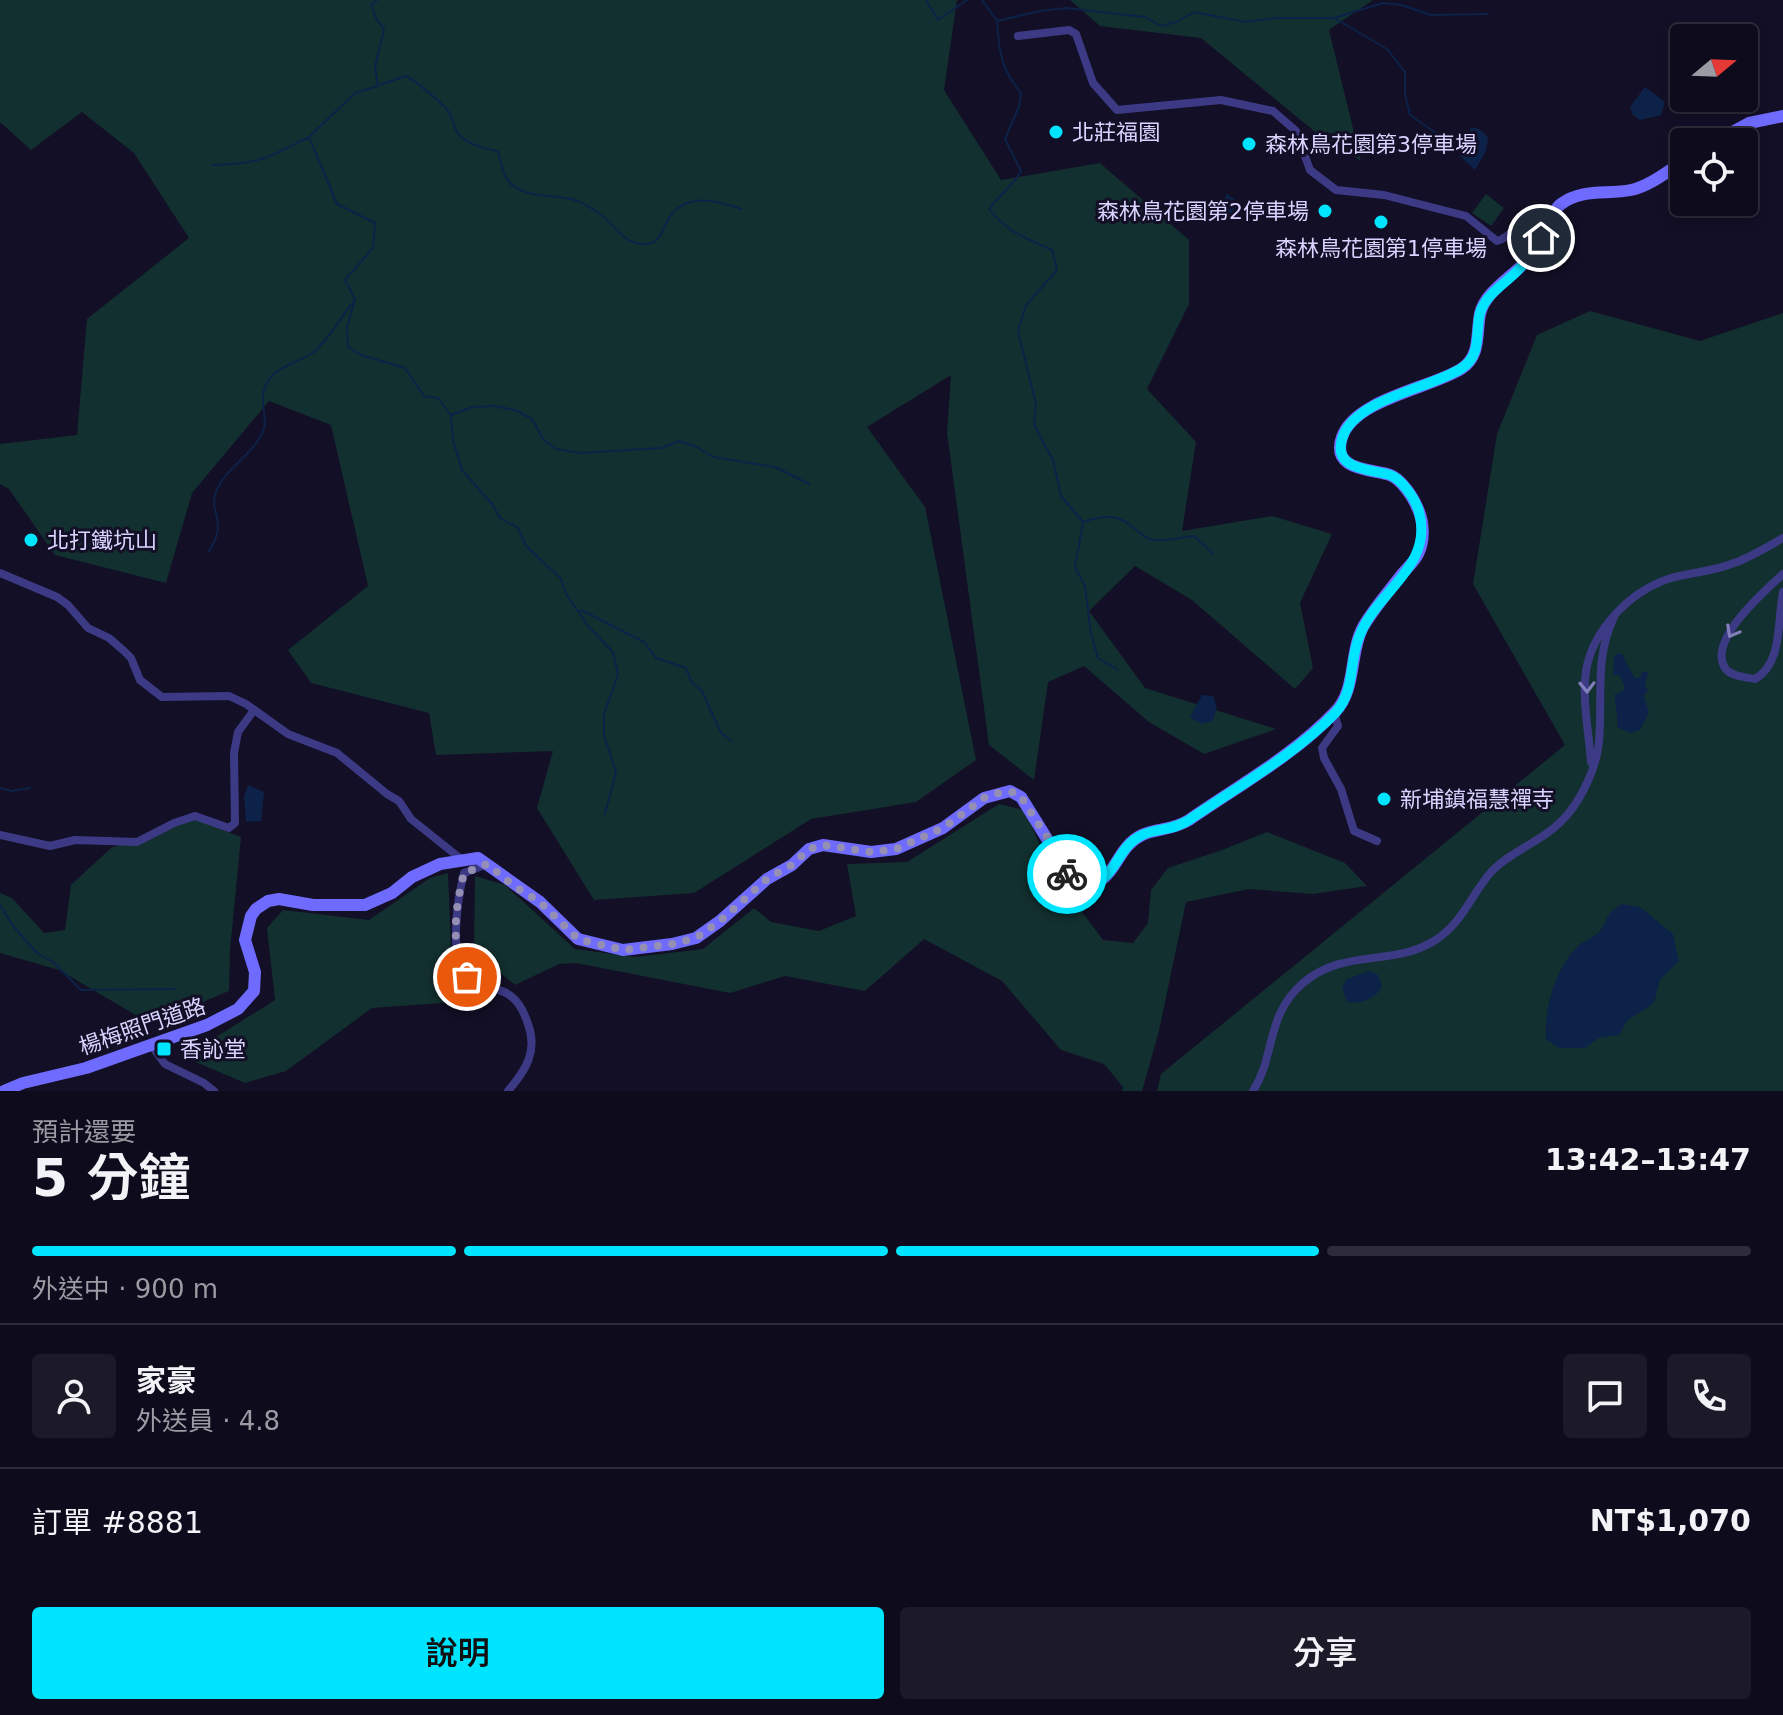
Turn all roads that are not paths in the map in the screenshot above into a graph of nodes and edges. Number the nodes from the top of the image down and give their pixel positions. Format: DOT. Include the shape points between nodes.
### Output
graph roads {
  1 [pos="1018,36"];
  2 [pos="1783,116"];
  3 [pos="1740,128"];
  4 [pos="1670,169"];
  5 [pos="1549,224"];
  6 [pos="1782,540"];
  7 [pos="0,573"];
  8 [pos="1783,574"];
  9 [pos="1783,592"];
  10 [pos="254,710"];
  11 [pos="1334,713"];
  12 [pos="0,835"];
  13 [pos="1377,841"];
  14 [pos="461,859"];
  15 [pos="487,864"];
  16 [pos="151,1045"];
  17 [pos="4,1091"];
  18 [pos="214,1091"];
  19 [pos="508,1091"];
  20 [pos="1253,1091"];
  1 -- 5 [label="street" via="1069,30 1076,34 1093,83 1117,110 1221,100 1273,111 1296,131 1310,170 1336,190 1384,195 1466,216 1497,241 1532,217"];
  2 -- 3 [label="street"];
  4 -- 5 [label="street, 楊梅照門道路" via="1634,189 1575,195 1558,206"];
  5 -- 11 [label="street, 楊梅照門道路" via="1520,269 1486,302 1472,360 1383,401 1342,437 1343,456 1350,465 1392,476 1408,492 1423,534 1418,555 1357,640 1345,699"];
  6 -- 20 [label="street" via="1733,564 1649,587 1630,600 1607,632 1600,665 1599,744 1583,791 1568,814 1543,838 1492,870 1460,919 1433,941 1397,956 1343,961 1304,983 1278,1017"];
  7 -- 10 [label="street" via="68,605 88,628 124,651 140,680 162,697 229,696"];
  8 -- 9 [label="street, one-way" via="1733,627 1722,652 1724,667 1732,674 1755,679 1766,674 1774,661"];
  10 -- 12 [label="street" via="238,732 235,823 229,828 195,816 137,842 75,840 50,846"];
  10 -- 14 [label="street" via="288,734 337,753"];
  11 -- 13 [label="street" via="1338,726 1322,748 1324,758 1354,831"];
  11 -- 15 [label="street, 楊梅照門道路" via="1307,738 1189,820 1139,836 1094,885 1075,884 1021,797 1010,791 984,798 943,828 896,849 809,849 696,938 672,944 623,950 578,939 540,902"];
  14 -- 15 [label="street, 楊梅照門道路" via="478,858"];
  14 -- 16 [label="street, 楊梅照門道路" via="424,871 365,905 268,901 251,916 245,940 255,972 247,1002 223,1018"];
  15 -- 19 [label="street" via="464,873 456,935 467,977 513,997 533,1039 525,1067"];
  16 -- 17 [label="street, 楊梅照門道路"];
  16 -- 18 [label="street" via="165,1064"];
}
